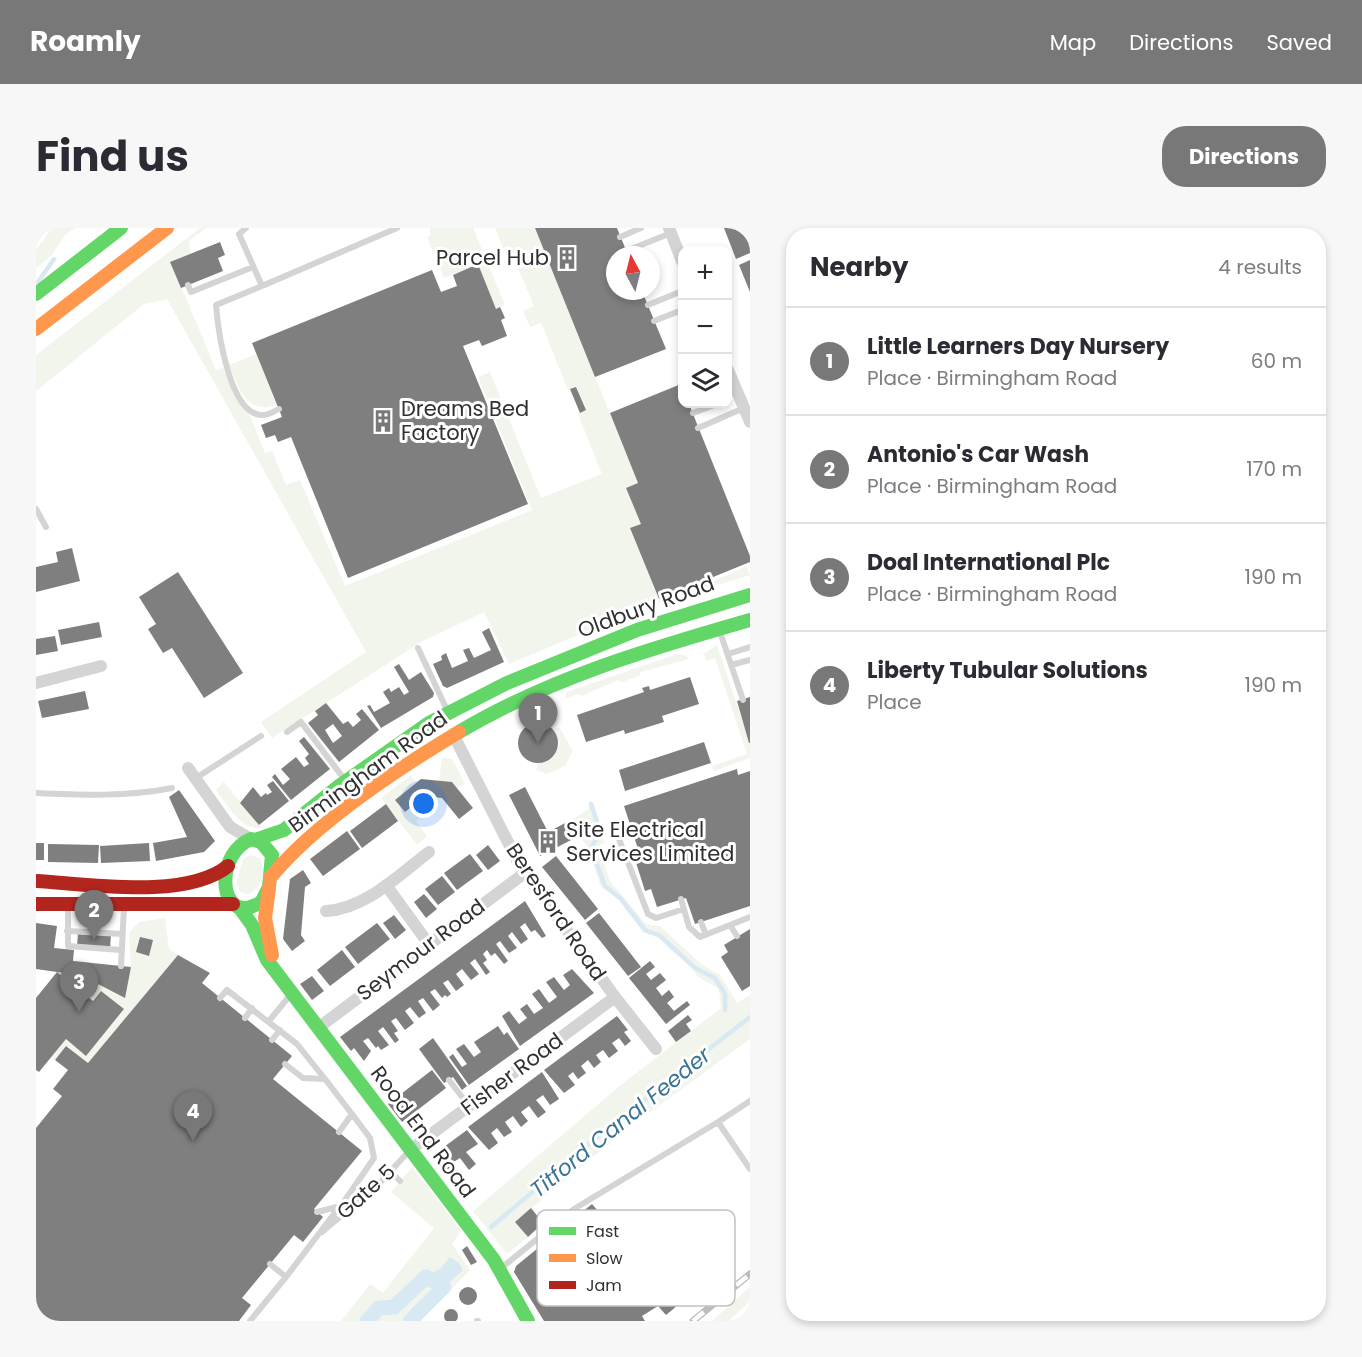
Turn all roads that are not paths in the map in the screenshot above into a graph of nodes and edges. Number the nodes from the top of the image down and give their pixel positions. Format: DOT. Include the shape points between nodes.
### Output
graph roads {
  1 [pos="43,228"];
  2 [pos="121,228"];
  3 [pos="166,228"];
  4 [pos="246,228"];
  5 [pos="398,228"];
  6 [pos="641,228"];
  7 [pos="670,230"];
  8 [pos="36,237"];
  9 [pos="620,237"];
  10 [pos="636,246"];
  11 [pos="678,251"];
  12 [pos="253,267"];
  13 [pos="216,273"];
  14 [pos="202,279"];
  15 [pos="219,281"];
  16 [pos="188,285"];
  17 [pos="205,286"];
  18 [pos="262,286"];
  19 [pos="678,293"];
  20 [pos="36,294"];
  21 [pos="648,305"];
  22 [pos="678,312"];
  23 [pos="654,321"];
  24 [pos="36,329"];
  25 [pos="733,397"];
  26 [pos="706,408"];
  27 [pos="744,408"];
  28 [pos="279,409"];
  29 [pos="693,413"];
  30 [pos="750,422"];
  31 [pos="698,428"];
  32 [pos="36,509"];
  33 [pos="46,527"];
  34 [pos="750,595"];
  35 [pos="750,620"];
  36 [pos="720,629"];
  37 [pos="750,647"];
  38 [pos="418,648"];
  39 [pos="728,654"];
  40 [pos="750,660"];
  41 [pos="556,662"];
  42 [pos="731,665"];
  43 [pos="101,666"];
  44 [pos="564,679"];
  45 [pos="36,683"];
  46 [pos="743,700"];
  47 [pos="449,713"];
  48 [pos="287,732"];
  49 [pos="453,734"];
  50 [pos="261,736"];
  51 [pos="188,768"];
  52 [pos="196,779"];
  53 [pos="346,781"];
  54 [pos="171,788"];
  55 [pos="36,793"];
  56 [pos="230,827"];
  57 [pos="617,834"];
  58 [pos="253,840"];
  59 [pos="232,850"];
  60 [pos="429,852"];
  61 [pos="228,866"];
  62 [pos="526,872"];
  63 [pos="36,881"];
  64 [pos="270,883"];
  65 [pos="387,885"];
  66 [pos="681,899"];
  67 [pos="36,904"];
  68 [pos="236,905"];
  69 [pos="68,906"];
  70 [pos="124,906"];
  71 [pos="684,909"];
  72 [pos="326,912"];
  73 [pos="750,917"];
  74 [pos="701,922"];
  75 [pos="730,925"];
  76 [pos="68,931"];
  77 [pos="122,934"];
  78 [pos="706,935"];
  79 [pos="737,936"];
  80 [pos="428,943"];
  81 [pos="121,950"];
  82 [pos="121,966"];
  83 [pos="277,973"];
  84 [pos="291,994"];
  85 [pos="615,997"];
  86 [pos="220,998"];
  87 [pos="252,1008"];
  88 [pos="245,1018"];
  89 [pos="270,1021"];
  90 [pos="318,1028"];
  91 [pos="280,1030"];
  92 [pos="272,1040"];
  93 [pos="656,1049"];
  94 [pos="285,1064"];
  95 [pos="325,1080"];
  96 [pos="449,1080"];
  97 [pos="750,1101"];
  98 [pos="469,1106"];
  99 [pos="352,1114"];
  100 [pos="718,1122"];
  101 [pos="339,1132"];
  102 [pos="410,1150"];
  103 [pos="750,1169"];
  104 [pos="391,1172"];
  105 [pos="400,1181"];
  106 [pos="341,1206"];
  107 [pos="573,1210"];
  108 [pos="317,1212"];
  109 [pos="322,1232"];
  110 [pos="537,1236"];
  111 [pos="270,1264"];
  112 [pos="497,1265"];
  113 [pos="286,1277"];
  114 [pos="524,1319"];
  115 [pos="250,1321"];
  1 -- 8 [label="lane"];
  2 -- 20 [label="main road"];
  3 -- 24 [label="main road"];
  4 -- 12 [label="lane" via="239,234"];
  5 -- 18 [label="lane"];
  6 -- 9 [label="lane"];
  7 -- 10 [label="lane"];
  7 -- 11 [label="street"];
  12 -- 15 [label="lane"];
  12 -- 18 [label="lane"];
  13 -- 15 [label="lane"];
  14 -- 17 [label="lane"];
  15 -- 17 [label="lane"];
  16 -- 17 [label="lane" via="191,292"];
  18 -- 28 [label="lane" via="216,305 219,334 240,400 261,415"];
  19 -- 21 [label="lane"];
  22 -- 23 [label="lane"];
  25 -- 27 [label="street"];
  26 -- 29 [label="lane"];
  27 -- 30 [label="street"];
  27 -- 31 [label="lane"];
  32 -- 33 [label="lane"];
  34 -- 41 [label="main road, Oldbury Road" via="637,630"];
  35 -- 36 [label="main road, Oldbury Road"];
  36 -- 39 [label="lane"];
  36 -- 44 [label="main road, Oldbury Road"];
  37 -- 39 [label="lane"];
  38 -- 47 [label="lane"];
  39 -- 42 [label="lane"];
  40 -- 42 [label="lane"];
  41 -- 47 [label="main road, Birmingham Road"];
  42 -- 46 [label="lane"];
  43 -- 45 [label="street"];
  44 -- 49 [label="main road, Birmingham Road"];
  47 -- 53 [label="main road, Birmingham Road"];
  48 -- 53 [label="lane" via="301,722"];
  49 -- 62 [label="street, Beresford Road"];
  49 -- 64 [label="main road, Birmingham Road" via="391,776 289,855"];
  50 -- 52 [label="lane"];
  51 -- 52 [label="street"];
  52 -- 56 [label="street"];
  53 -- 58 [label="main road, Birmingham Road" via="284,830"];
  54 -- 55 [label="lane" via="88,796"];
  56 -- 58 [label="street"];
  56 -- 59 [label="street"];
  57 -- 71 [label="lane" via="648,914 656,918"];
  58 -- 59 [label="main road, Birmingham Road" via="239,842"];
  58 -- 64 [label="main road, Birmingham Road" via="267,847 272,855"];
  59 -- 61 [label="main road"];
  60 -- 65 [label="street"];
  61 -- 63 [label="main road" via="210,878 181,883"];
  61 -- 68 [label="main road" via="224,888"];
  62 -- 80 [label="street, Seymour Road"];
  62 -- 85 [label="street, Beresford Road"];
  64 -- 68 [label="main road, Birmingham Road" via="261,903 249,908"];
  64 -- 83 [label="main road, Rood End Road" via="265,918"];
  65 -- 72 [label="street" via="349,908"];
  65 -- 80 [label="street"];
  66 -- 71 [label="lane"];
  67 -- 69 [label="main road, Birmingham Road"];
  68 -- 70 [label="main road, Birmingham Road" via="186,902"];
  68 -- 83 [label="main road, Rood End Road" via="252,925"];
  69 -- 70 [label="main road, Birmingham Road"];
  69 -- 76 [label="lane"];
  70 -- 77 [label="lane"];
  71 -- 78 [label="lane" via="689,927 700,937"];
  73 -- 75 [label="lane"];
  74 -- 78 [label="lane"];
  75 -- 78 [label="lane"];
  75 -- 79 [label="lane"];
  76 -- 77 [label="lane"];
  76 -- 81 [label="lane" via="68,946"];
  77 -- 81 [label="lane"];
  80 -- 90 [label="street, Seymour Road"];
  81 -- 82 [label="lane"];
  83 -- 84 [label="main road, Rood End Road"];
  84 -- 89 [label="lane"];
  84 -- 90 [label="main road, Rood End Road"];
  85 -- 93 [label="street, Beresford Road"];
  85 -- 98 [label="street, Fisher Road"];
  86 -- 87 [label="lane" via="226,990"];
  87 -- 88 [label="lane"];
  87 -- 89 [label="lane"];
  89 -- 91 [label="lane"];
  90 -- 102 [label="main road, Rood End Road"];
  91 -- 92 [label="lane"];
  91 -- 95 [label="lane" via="297,1044"];
  94 -- 95 [label="lane" via="303,1078"];
  95 -- 99 [label="lane"];
  96 -- 98 [label="lane"];
  97 -- 100 [label="lane"];
  98 -- 102 [label="street, Fisher Road"];
  99 -- 101 [label="lane"];
  99 -- 106 [label="lane" via="370,1138 374,1158"];
  100 -- 103 [label="lane"];
  100 -- 107 [label="lane"];
  102 -- 104 [label="lane, Gate 5"];
  102 -- 112 [label="main road, Rood End Road"];
  104 -- 105 [label="lane"];
  104 -- 109 [label="lane, Gate 5"];
  106 -- 108 [label="lane"];
  106 -- 109 [label="lane"];
  109 -- 113 [label="lane"];
  110 -- 112 [label="lane"];
  111 -- 113 [label="lane"];
  112 -- 114 [label="main road, Rood End Road"];
  113 -- 115 [label="lane"];
}
